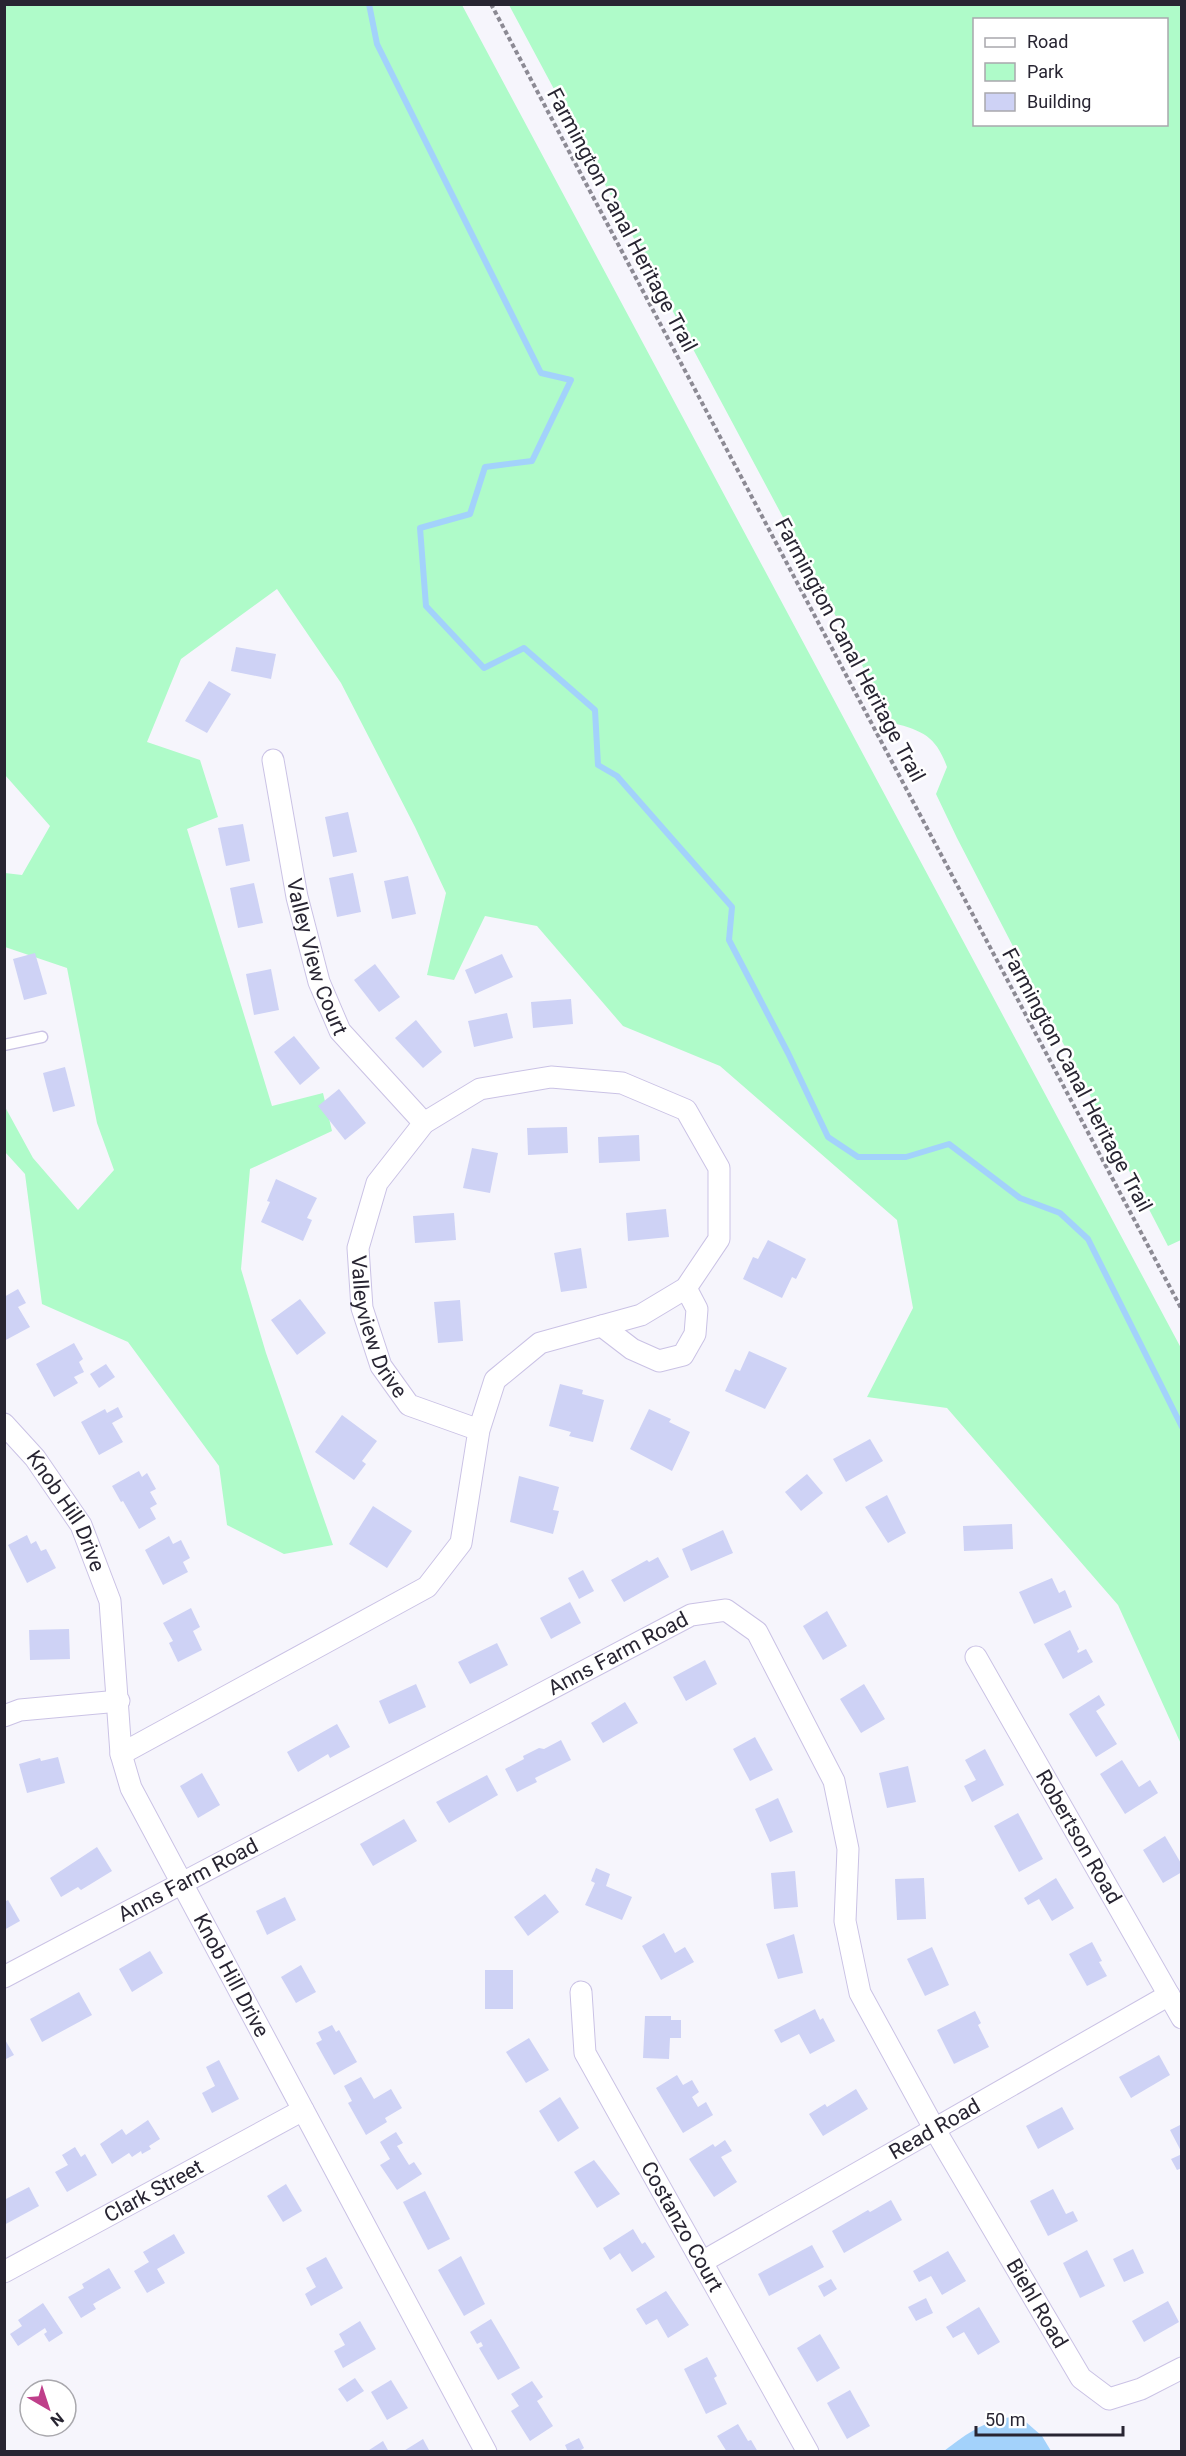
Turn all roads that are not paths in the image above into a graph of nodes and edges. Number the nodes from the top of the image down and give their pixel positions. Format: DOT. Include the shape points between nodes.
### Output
graph roads {
  1 [pos="273,760"];
  2 [pos="42,1037"];
  3 [pos="4,1045"];
  4 [pos="424,1123"];
  5 [pos="686,1288"];
  6 [pos="602,1326"];
  7 [pos="4,1424"];
  8 [pos="479,1430"];
  9 [pos="976,1657"];
  10 [pos="119,1701"];
  11 [pos="4,1716"];
  12 [pos="121,1754"];
  13 [pos="181,1883"];
  14 [pos="4,1977"];
  15 [pos="581,1992"];
  16 [pos="1169,1995"];
  17 [pos="1182,2018"];
  18 [pos="303,2110"];
  19 [pos="935,2130"];
  20 [pos="702,2262"];
  21 [pos="4,2272"];
  22 [pos="1182,2368"];
  23 [pos="486,2451"];
  24 [pos="808,2451"];
  1 -- 4 [label="street, Valley View Court" via="297,897 319,982 340,1031"];
  2 -- 3 [label="lane"];
  4 -- 5 [label="street, Valleyview Drive" via="480,1089 551,1077 622,1083 686,1110 719,1168 718,1239"];
  4 -- 8 [label="street, Valleyview Drive" via="377,1183 358,1248 362,1308 381,1366 409,1405"];
  5 -- 6 [label="street, Valleyview Drive" via="641,1315"];
  5 -- 6 [label="street" via="697,1309 695,1334 683,1355 659,1361 632,1349"];
  6 -- 8 [label="street, Valleyview Drive" via="540,1343 495,1380"];
  7 -- 10 [label="street, Knob Hill Drive" via="35,1458 81,1525 111,1601"];
  8 -- 12 [label="street, Valleyview Drive" via="461,1543 428,1587"];
  9 -- 16 [label="street, Robertson Road"];
  10 -- 11 [label="street" via="20,1710"];
  10 -- 12 [label="street, Knob Hill Drive"];
  12 -- 13 [label="street, Knob Hill Drive" via="131,1788"];
  13 -- 14 [label="street, Anns Farm Road"];
  13 -- 18 [label="street, Knob Hill Drive"];
  13 -- 19 [label="street, Anns Farm Road" via="691,1615 726,1610 757,1632 834,1781 848,1848 845,1921 860,1993"];
  15 -- 20 [label="street, Costanzo Court" via="585,2053"];
  16 -- 17 [label="street, Robertson Road"];
  16 -- 19 [label="street, Read Road"];
  18 -- 21 [label="street, Clark Street"];
  18 -- 23 [label="street, Knob Hill Drive"];
  19 -- 20 [label="street, Read Road"];
  19 -- 22 [label="street, Biehl Road" via="1081,2378 1109,2399 1141,2389"];
  20 -- 24 [label="street, Costanzo Court"];
}
